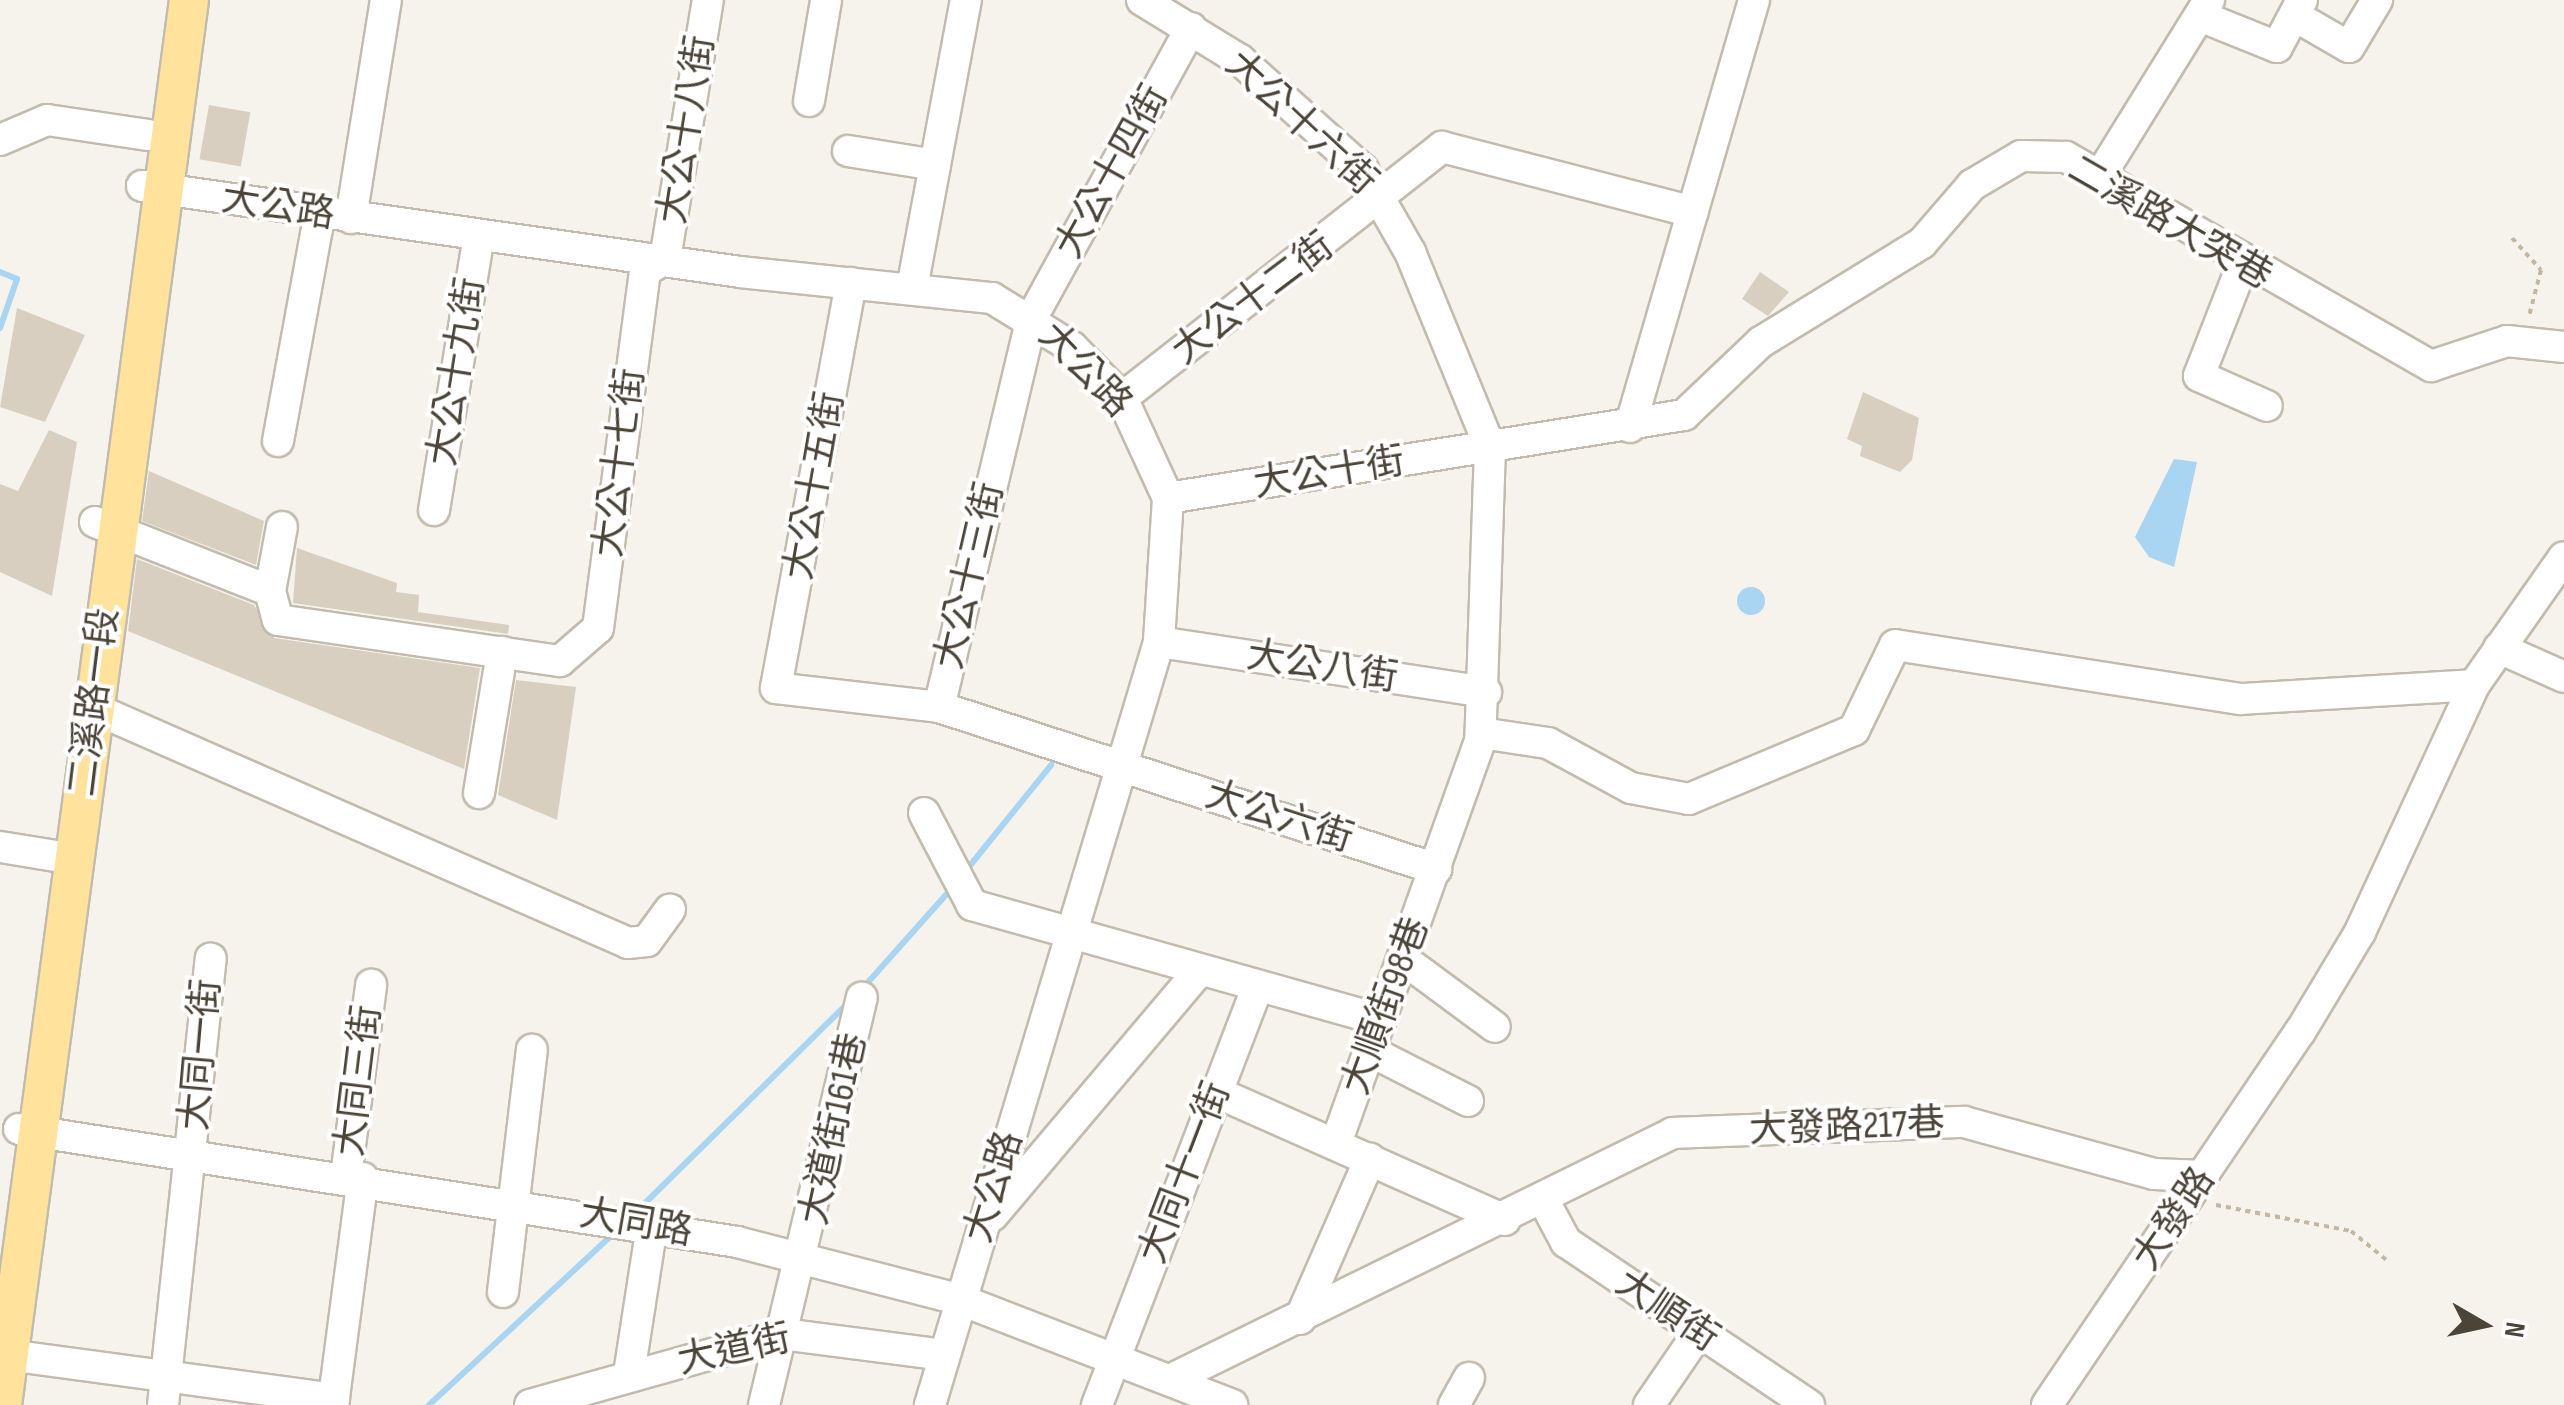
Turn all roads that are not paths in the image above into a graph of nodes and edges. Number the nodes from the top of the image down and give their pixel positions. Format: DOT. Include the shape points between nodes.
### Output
graph roads {
  1 [pos="166,0"];
  2 [pos="190,0"];
  3 [pos="386,0"];
  4 [pos="708,0"];
  5 [pos="826,0"];
  6 [pos="966,0"];
  7 [pos="1142,0"];
  8 [pos="1754,0"];
  9 [pos="2377,0"];
  10 [pos="2204,8"];
  11 [pos="2299,8"];
  12 [pos="1191,28"];
  13 [pos="810,101"];
  14 [pos="149,135"];
  15 [pos="0,140"];
  16 [pos="848,151"];
  17 [pos="935,166"];
  18 [pos="2100,176"];
  19 [pos="153,188"];
  20 [pos="1384,200"];
  21 [pos="1692,212"];
  22 [pos="320,213"];
  23 [pos="351,218"];
  24 [pos="480,235"];
  25 [pos="665,259"];
  26 [pos="2242,266"];
  27 [pos="851,283"];
  28 [pos="912,288"];
  29 [pos="1032,316"];
  30 [pos="2564,347"];
  31 [pos="1122,398"];
  32 [pos="2267,406"];
  33 [pos="1630,426"];
  34 [pos="278,441"];
  35 [pos="1490,447"];
  36 [pos="1168,498"];
  37 [pos="434,510"];
  38 [pos="106,524"];
  39 [pos="282,527"];
  40 [pos="2564,558"];
  41 [pos="270,591"];
  42 [pos="1159,642"];
  43 [pos="2499,648"];
  44 [pos="502,652"];
  45 [pos="2564,677"];
  46 [pos="2474,685"];
  47 [pos="1486,692"];
  48 [pos="939,707"];
  49 [pos="93,708"];
  50 [pos="1480,732"];
  51 [pos="1122,766"];
  52 [pos="479,792"];
  53 [pos="924,813"];
  54 [pos="0,848"];
  55 [pos="63,857"];
  56 [pos="1436,869"];
  57 [pos="670,909"];
  58 [pos="1071,935"];
  59 [pos="210,959"];
  60 [pos="1403,959"];
  61 [pos="1200,970"];
  62 [pos="371,985"];
  63 [pos="1258,986"];
  64 [pos="862,998"];
  65 [pos="1381,1020"];
  66 [pos="1496,1027"];
  67 [pos="532,1050"];
  68 [pos="1370,1051"];
  69 [pos="1216,1092"];
  70 [pos="1468,1101"];
  71 [pos="29,1130"];
  72 [pos="1336,1144"];
  73 [pos="192,1152"];
  74 [pos="1370,1159"];
  75 [pos="355,1177"];
  76 [pos="2198,1188"];
  77 [pos="1544,1201"];
  78 [pos="512,1202"];
  79 [pos="12,1204"];
  80 [pos="1505,1220"];
  81 [pos="635,1223"];
  82 [pos="981,1229"];
  83 [pos="805,1259"];
  84 [pos="0,1264"];
  85 [pos="503,1292"];
  86 [pos="958,1299"];
  87 [pos="1300,1320"];
  88 [pos="1699,1332"];
  89 [pos="782,1334"];
  90 [pos="9,1355"];
  91 [pos="944,1355"];
  92 [pos="1111,1360"];
  93 [pos="167,1372"];
  94 [pos="629,1374"];
  95 [pos="1172,1379"];
  96 [pos="334,1402"];
  97 [pos="2,1405"];
  98 [pos="163,1405"];
  99 [pos="530,1405"];
  100 [pos="764,1405"];
  101 [pos="930,1405"];
  102 [pos="1097,1405"];
  103 [pos="1232,1405"];
  104 [pos="1649,1405"];
  105 [pos="1809,1405"];
  106 [pos="2047,1405"];
  1 -- 14 [label="main road, 二溪路一段"];
  2 -- 19 [label="main road, 二溪路一段"];
  3 -- 23 [label="street"];
  4 -- 25 [label="street, 大公十八街"];
  5 -- 13 [label="street"];
  6 -- 17 [label="street"];
  7 -- 12 [label="street, 大公十六街"];
  8 -- 21 [label="street"];
  9 -- 11 [label="street" via="2348,47"];
  10 -- 11 [label="street" via="2266,48 2285,40"];
  10 -- 18 [label="street"];
  12 -- 20 [label="street, 大公十六街" via="1281,96"];
  12 -- 29 [label="street, 大公十四街"];
  14 -- 15 [label="street" via="47,120"];
  14 -- 19 [label="main road, 二溪路一段"];
  16 -- 17 [label="street"];
  17 -- 28 [label="street"];
  18 -- 26 [label="street, 二溪路大突巷"];
  18 -- 33 [label="street, 二溪路大突巷" via="2066,156 2021,156 1972,185 1922,243 1761,342 1684,415"];
  19 -- 22 [label="street, 大公路"];
  19 -- 38 [label="main road, 二溪路一段"];
  20 -- 21 [label="street, 大公十二街" via="1442,147"];
  20 -- 31 [label="street, 大公十二街"];
  20 -- 35 [label="street, 大公十六街"];
  21 -- 33 [label="street"];
  22 -- 23 [label="street, 大公路"];
  22 -- 34 [label="street"];
  23 -- 24 [label="street, 大公路"];
  24 -- 25 [label="street, 大公路"];
  24 -- 37 [label="street, 大公十九街"];
  25 -- 27 [label="street, 大公路"];
  25 -- 44 [label="street, 大公十七街" via="645,271 598,628 560,661"];
  26 -- 30 [label="street, 二溪路大突巷" via="2430,366 2520,341"];
  26 -- 32 [label="street" via="2199,376"];
  27 -- 28 [label="street, 大公路"];
  27 -- 48 [label="street, 大公十五街" via="776,688"];
  28 -- 29 [label="street, 大公路" via="992,298"];
  29 -- 31 [label="street, 大公路"];
  29 -- 48 [label="street, 大公十三街"];
  31 -- 36 [label="street, 大公路"];
  33 -- 35 [label="street, 二溪路大突巷"];
  35 -- 36 [label="street, 大公十街"];
  35 -- 47 [label="street"];
  36 -- 42 [label="street, 大公路"];
  38 -- 41 [label="street"];
  38 -- 49 [label="main road, 二溪路一段"];
  38 -- 55 [label="main road, 二溪路一段"];
  39 -- 41 [label="street"];
  40 -- 43 [label="street"];
  41 -- 44 [label="street" via="278,620"];
  42 -- 47 [label="street, 大公八街"];
  42 -- 51 [label="street, 大公路"];
  43 -- 45 [label="street"];
  43 -- 46 [label="street"];
  44 -- 52 [label="street"];
  46 -- 50 [label="street" via="2242,699 1895,645 1854,730 1688,799 1631,788 1548,743"];
  46 -- 76 [label="street, 大發路" via="2360,932"];
  47 -- 50 [label="street"];
  48 -- 51 [label="street, 大公十三街"];
  49 -- 55 [label="main road, 二溪路一段"];
  49 -- 57 [label="street" via="628,943 648,941"];
  50 -- 56 [label="street"];
  51 -- 56 [label="street, 大公六街"];
  51 -- 58 [label="street, 大公路"];
  53 -- 58 [label="street" via="972,904"];
  54 -- 55 [label="street"];
  55 -- 71 [label="main road, 二溪路一段"];
  56 -- 60 [label="street, 大順街98巷"];
  58 -- 61 [label="street"];
  58 -- 82 [label="street, 大公路"];
  59 -- 73 [label="street, 大同一街"];
  60 -- 65 [label="street, 大順街98巷"];
  60 -- 66 [label="street"];
  61 -- 63 [label="street"];
  61 -- 82 [label="street"];
  62 -- 75 [label="street, 大同三街"];
  63 -- 65 [label="street"];
  63 -- 69 [label="street, 大同十一街"];
  64 -- 83 [label="street, 大道街161巷"];
  65 -- 68 [label="street, 大順街98巷"];
  67 -- 78 [label="street"];
  68 -- 70 [label="street"];
  68 -- 72 [label="street, 大順街98巷"];
  69 -- 72 [label="street"];
  69 -- 92 [label="street, 大同十一街"];
  71 -- 73 [label="street, 大同路"];
  71 -- 79 [label="main road, 二溪路一段"];
  72 -- 74 [label="street"];
  73 -- 75 [label="street, 大同路"];
  73 -- 93 [label="street, 大同一街"];
  74 -- 80 [label="street"];
  74 -- 87 [label="street"];
  75 -- 78 [label="street, 大同路"];
  75 -- 96 [label="street, 大同三街"];
  76 -- 77 [label="street, 大發路217巷" via="1964,1122 1673,1133"];
  76 -- 106 [label="street, 大發路"];
  77 -- 80 [label="street, 大發路217巷"];
  77 -- 88 [label="street, 大順街" via="1566,1242"];
  78 -- 81 [label="street, 大同路"];
  78 -- 85 [label="street"];
  79 -- 84 [label="main road, 二溪路一段"];
  79 -- 90 [label="main road, 二溪路一段"];
  80 -- 87 [label="street"];
  81 -- 83 [label="street, 大同路"];
  81 -- 94 [label="street"];
  82 -- 86 [label="street, 大公路"];
  83 -- 86 [label="street, 大同路"];
  83 -- 89 [label="street, 大道街161巷"];
  86 -- 91 [label="street, 大公路"];
  86 -- 92 [label="street, 大同路"];
  87 -- 95 [label="street"];
  88 -- 104 [label="street"];
  88 -- 105 [label="street, 大順街"];
  89 -- 91 [label="street, 大道街"];
  89 -- 94 [label="street, 大道街"];
  89 -- 100 [label="street, 大道街161巷"];
  90 -- 93 [label="street"];
  90 -- 97 [label="main road, 二溪路一段"];
  91 -- 101 [label="street, 大公路"];
  92 -- 95 [label="street, 大同路"];
  92 -- 102 [label="street, 大同十一街"];
  93 -- 96 [label="street"];
  93 -- 98 [label="street, 大同一街"];
  94 -- 99 [label="street, 大道街"];
  95 -- 103 [label="street, 大同路"];
}
